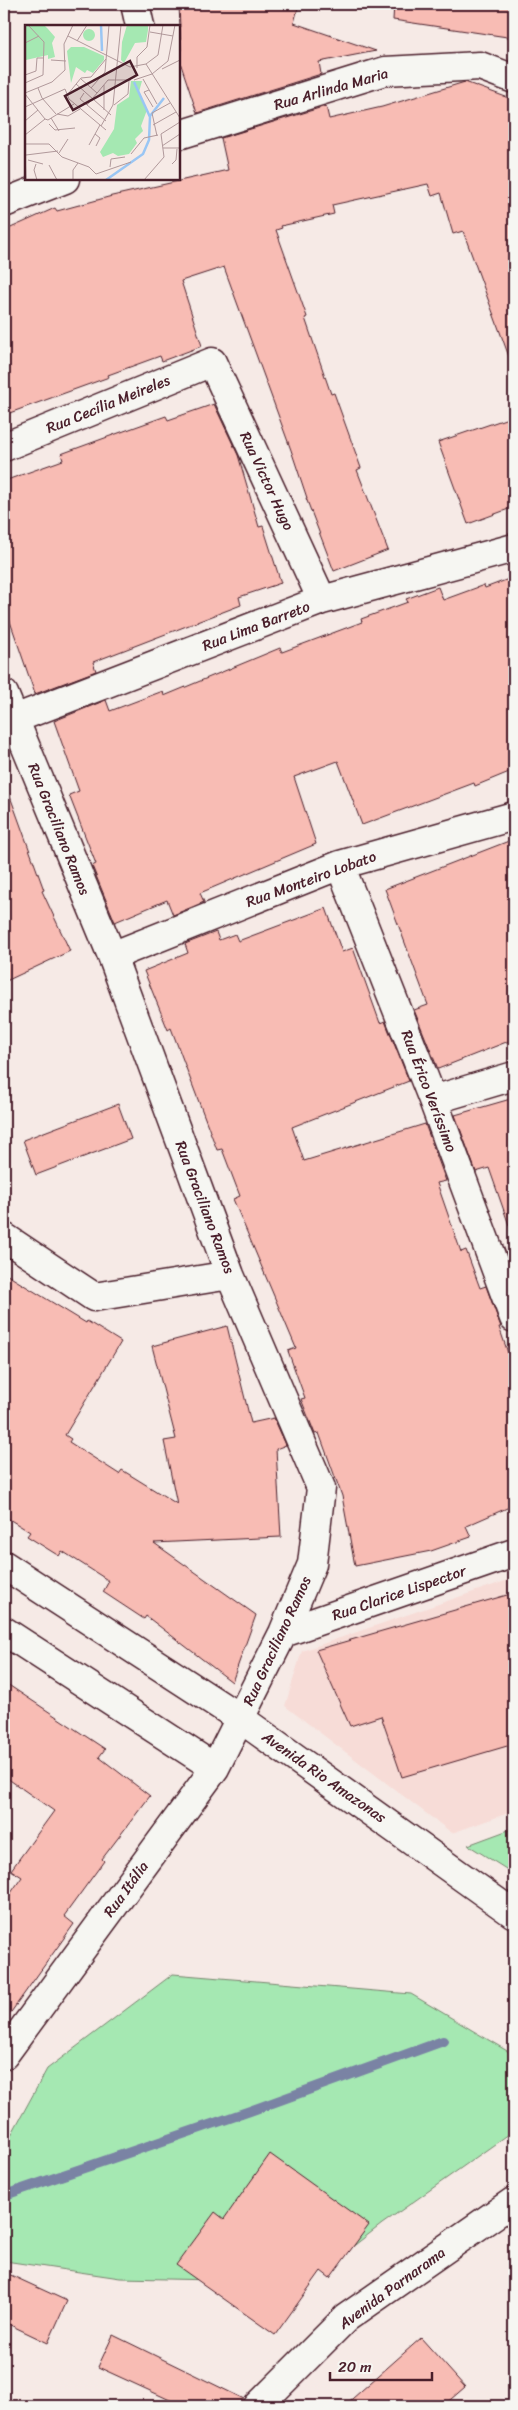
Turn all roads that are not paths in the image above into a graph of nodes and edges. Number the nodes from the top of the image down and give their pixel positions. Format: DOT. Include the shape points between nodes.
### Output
graph roads {
  1 [pos="135,4"];
  2 [pos="140,25"];
  3 [pos="514,79"];
  4 [pos="180,135"];
  5 [pos="62,180"];
  6 [pos="4,202"];
  7 [pos="212,362"];
  8 [pos="4,447"];
  9 [pos="514,548"];
  10 [pos="322,600"];
  11 [pos="4,694"];
  12 [pos="9,721"];
  13 [pos="514,816"];
  14 [pos="340,866"];
  15 [pos="112,956"];
  16 [pos="514,1076"];
  17 [pos="433,1100"];
  18 [pos="4,1237"];
  19 [pos="230,1275"];
  20 [pos="514,1318"];
  21 [pos="514,1553"];
  22 [pos="4,1565"];
  23 [pos="4,1631"];
  24 [pos="283,1633"];
  25 [pos="241,1719"];
  26 [pos="215,1768"];
  27 [pos="514,1914"];
  28 [pos="4,2056"];
  29 [pos="514,2201"];
  30 [pos="258,2406"];
  1 -- 2 [label="street"];
  3 -- 4 [label="street, Rua Arlinda Maria" via="480,66 385,71"];
  5 -- 6 [label="street"];
  7 -- 8 [label="street, Rua Cecília Meireles"];
  7 -- 10 [label="street, Rua Victor Hugo"];
  9 -- 10 [label="street, Rua Lima Barreto"];
  10 -- 12 [label="street, Rua Lima Barreto"];
  11 -- 12 [label="street, Rua Graciliano Ramos"];
  12 -- 15 [label="street, Rua Graciliano Ramos"];
  13 -- 14 [label="street, Rua Monteiro Lobato"];
  14 -- 15 [label="street, Rua Monteiro Lobato"];
  14 -- 17 [label="street, Rua Érico Veríssimo"];
  15 -- 19 [label="street, Rua Graciliano Ramos"];
  16 -- 17 [label="street"];
  17 -- 20 [label="street, Rua Érico Veríssimo"];
  18 -- 19 [label="street" via="94,1297"];
  19 -- 24 [label="street, Rua Graciliano Ramos" via="321,1488 312,1564"];
  21 -- 24 [label="street, Rua Clarice Lispector"];
  22 -- 25 [label="street, Avenida Rio Amazonas"];
  23 -- 26 [label="street"];
  24 -- 25 [label="street, Rua Graciliano Ramos"];
  25 -- 26 [label="street, Rua Itália"];
  25 -- 27 [label="street, Avenida Rio Amazonas"];
  26 -- 28 [label="street, Rua Itália"];
  29 -- 30 [label="street, Avenida Parnarama" via="346,2318"];
}
